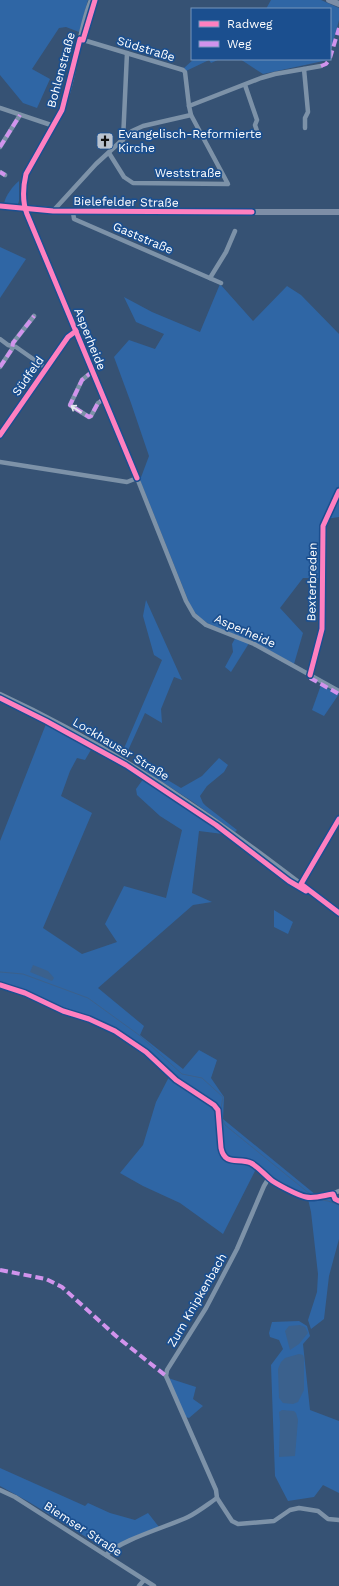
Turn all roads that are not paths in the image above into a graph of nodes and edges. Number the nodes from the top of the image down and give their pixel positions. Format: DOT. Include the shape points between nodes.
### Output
graph roads {
  1 [pos="91,0"];
  2 [pos="329,0"];
  3 [pos="339,4"];
  4 [pos="81,40"];
  5 [pos="127,53"];
  6 [pos="321,66"];
  7 [pos="304,68"];
  8 [pos="245,84"];
  9 [pos="189,106"];
  10 [pos="0,108"];
  11 [pos="20,115"];
  12 [pos="192,115"];
  13 [pos="54,126"];
  14 [pos="305,128"];
  15 [pos="258,134"];
  16 [pos="122,140"];
  17 [pos="0,148"];
  18 [pos="109,153"];
  19 [pos="0,206"];
  20 [pos="25,208"];
  21 [pos="53,211"];
  22 [pos="72,212"];
  23 [pos="339,212"];
  24 [pos="235,231"];
  25 [pos="210,278"];
  26 [pos="221,282"];
  27 [pos="34,316"];
  28 [pos="76,331"];
  29 [pos="0,340"];
  30 [pos="12,346"];
  31 [pos="0,367"];
  32 [pos="46,368"];
  33 [pos="93,371"];
  34 [pos="104,398"];
  35 [pos="0,435"];
  36 [pos="0,462"];
  37 [pos="137,478"];
  38 [pos="339,491"];
  39 [pos="310,675"];
  40 [pos="339,691"];
  41 [pos="0,694"];
  42 [pos="339,819"];
  43 [pos="301,884"];
  44 [pos="339,913"];
  45 [pos="339,1191"];
  46 [pos="0,1490"];
  47 [pos="217,1498"];
  48 [pos="339,1520"];
  49 [pos="106,1556"];
  50 [pos="144,1580"];
  51 [pos="139,1586"];
  52 [pos="154,1586"];
  1 -- 4 [label="street, Bohlenstraße"];
  2 -- 3 [label="main road"];
  4 -- 5 [label="street, Südstraße"];
  4 -- 13 [label="street, Bohlenstraße" via="65,103"];
  5 -- 9 [label="street, Südstraße" via="183,70"];
  5 -- 16 [label="street"];
  6 -- 7 [label="street"];
  7 -- 8 [label="street"];
  7 -- 14 [label="street" via="308,112"];
  8 -- 9 [label="street"];
  8 -- 15 [label="street" via="257,120 255,125"];
  9 -- 12 [label="street, Südstraße"];
  10 -- 11 [label="street"];
  11 -- 13 [label="street"];
  11 -- 17 [label="street"];
  12 -- 16 [label="street" via="143,126"];
  12 -- 18 [label="street, Weststraße" via="228,184 133,183 124,177"];
  13 -- 20 [label="street, Bohlenstraße" via="26,174 23,185"];
  16 -- 18 [label="street"];
  18 -- 21 [label="street"];
  19 -- 20 [label="main road, Bielefelder Straße"];
  20 -- 21 [label="main road, Bielefelder Straße"];
  20 -- 28 [label="street, Asperheide"];
  21 -- 22 [label="main road, Bielefelder Straße"];
  22 -- 23 [label="main road, Bielefelder Straße"];
  22 -- 25 [label="street, Gaststraße" via="74,219"];
  24 -- 25 [label="street"];
  25 -- 26 [label="street, Gaststraße"];
  27 -- 30 [label="street"];
  28 -- 32 [label="street, Südfeld" via="68,337"];
  28 -- 33 [label="street, Asperheide"];
  29 -- 30 [label="street"];
  30 -- 31 [label="street"];
  30 -- 32 [label="street"];
  32 -- 35 [label="street, Südfeld"];
  33 -- 34 [label="street, Asperheide"];
  34 -- 33 [label="street, one-way" via="89,417 70,405 82,380"];
  34 -- 37 [label="street, Asperheide"];
  36 -- 37 [label="street" via="127,482"];
  37 -- 39 [label="street, Asperheide" via="186,601 194,615 211,628 249,642"];
  38 -- 39 [label="street, Bexterbreden" via="323,526 322,629"];
  39 -- 40 [label="street, Asperheide"];
  41 -- 43 [label="street, Lockhauser Straße" via="93,742 162,784 224,826"];
  42 -- 43 [label="street"];
  43 -- 44 [label="street, Lockhauser Straße"];
  45 -- 47 [label="street, Zum Knipkenbach" via="306,1197 276,1182 267,1181 238,1249 206,1308 167,1370 167,1381 216,1490"];
  46 -- 49 [label="street, Biemser Straße"];
  47 -- 48 [label="street, Zum Knipkenbach" via="232,1521 238,1524 274,1521 290,1510 299,1508 318,1511 328,1519"];
  47 -- 49 [label="street" via="190,1516 111,1550"];
  49 -- 50 [label="street, Biemser Straße"];
  50 -- 51 [label="street"];
  50 -- 52 [label="street, Biemser Straße"];
}
